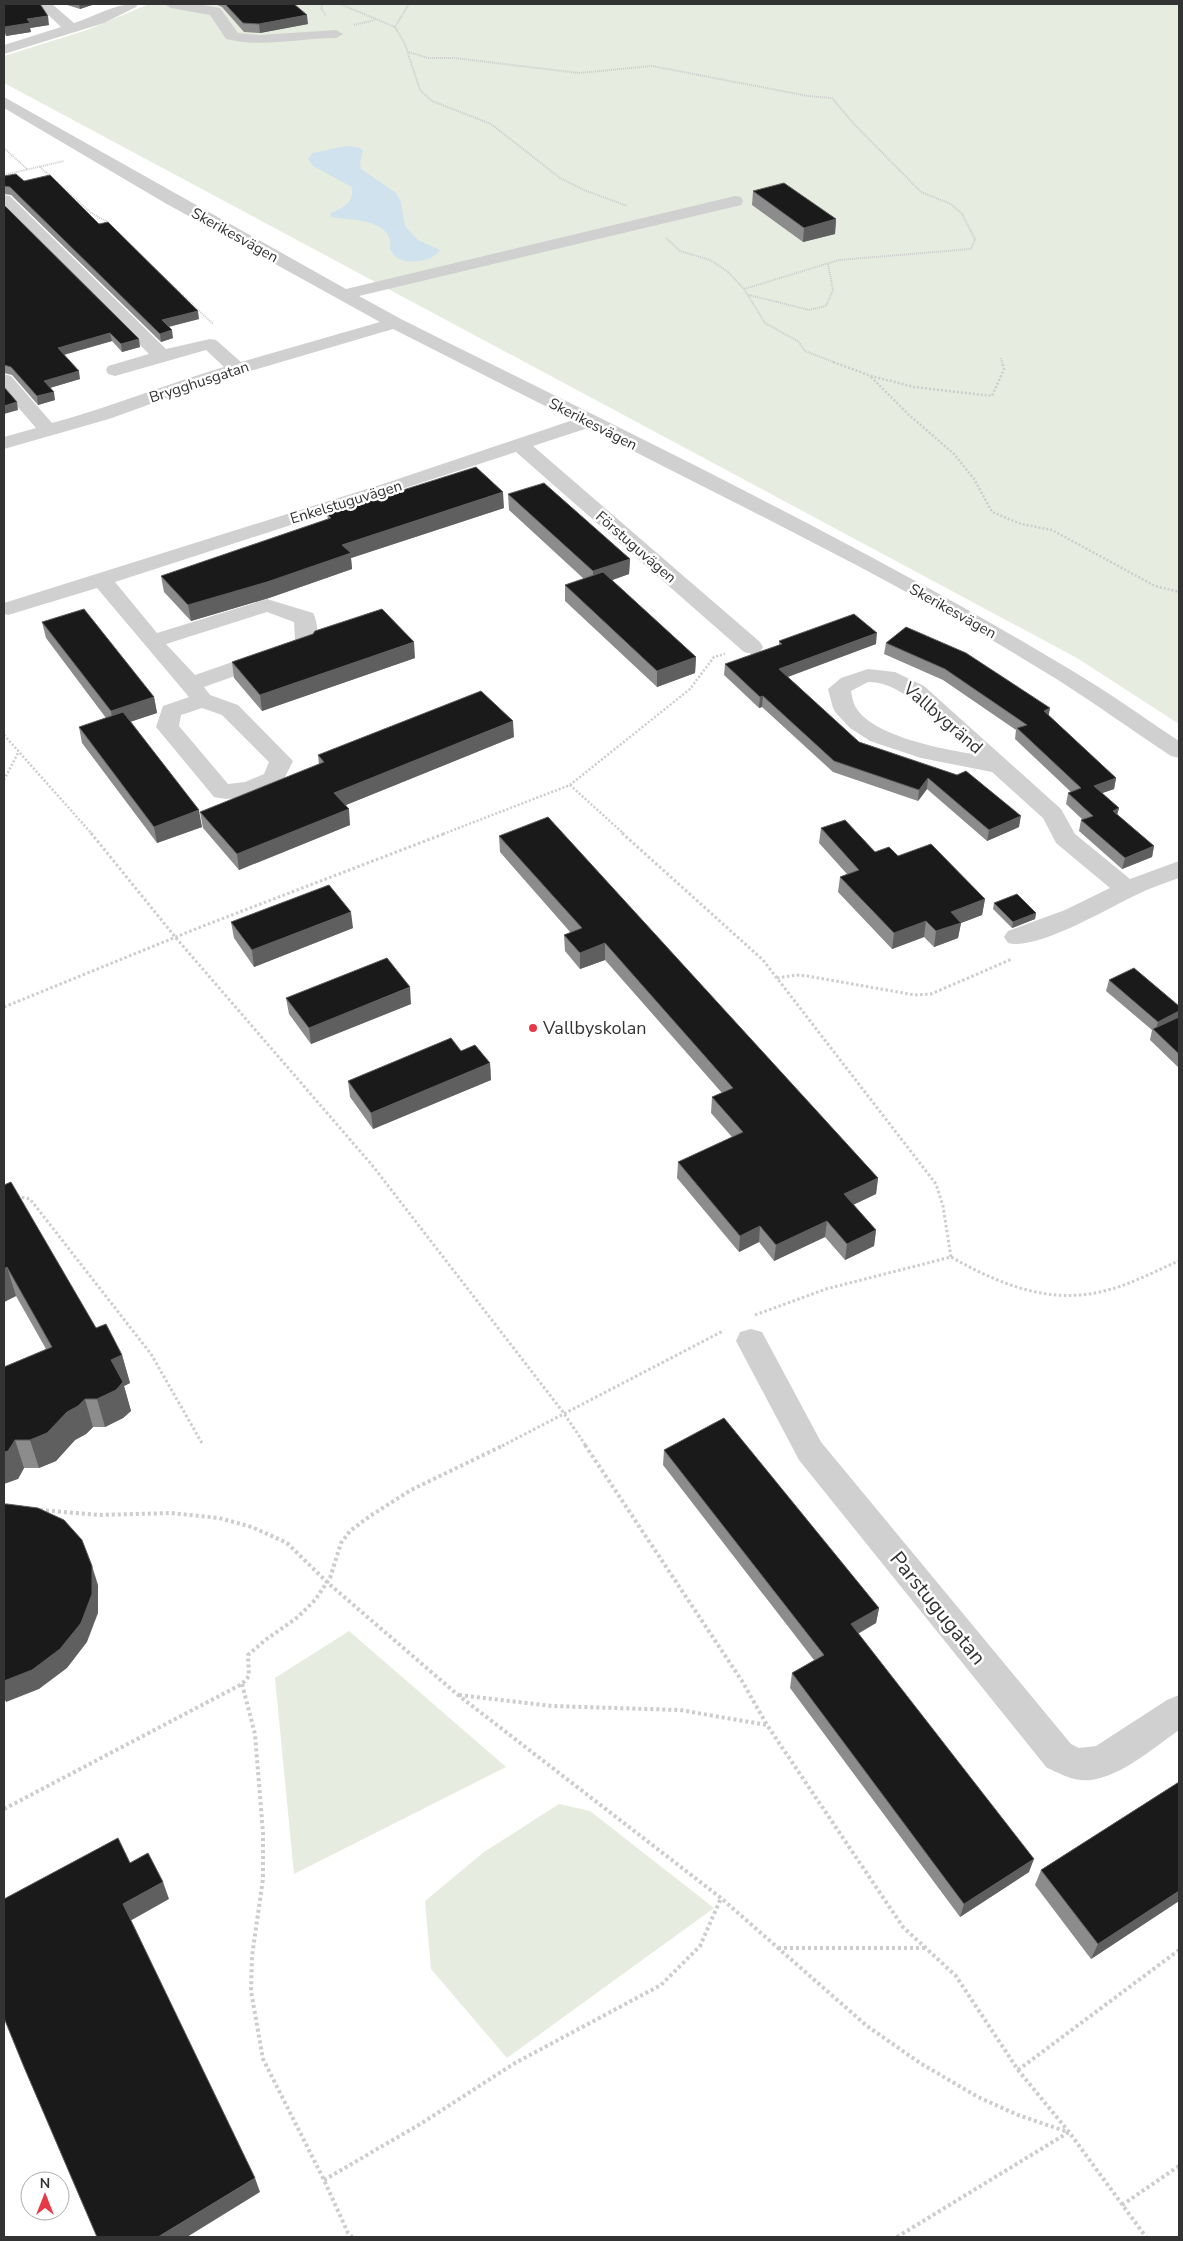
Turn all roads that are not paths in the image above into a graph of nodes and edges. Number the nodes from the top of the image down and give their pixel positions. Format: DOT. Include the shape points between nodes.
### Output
graph roads {
  1 [pos="44,4"];
  2 [pos="131,4"];
  3 [pos="171,4"];
  4 [pos="72,29"];
  5 [pos="336,34"];
  6 [pos="4,50"];
  7 [pos="4,102"];
  8 [pos="4,200"];
  9 [pos="735,201"];
  10 [pos="342,295"];
  11 [pos="395,323"];
  12 [pos="162,356"];
  13 [pos="238,369"];
  14 [pos="115,370"];
  15 [pos="4,380"];
  16 [pos="590,422"];
  17 [pos="49,431"];
  18 [pos="4,443"];
  19 [pos="522,446"];
  20 [pos="102,579"];
  21 [pos="8,608"];
  22 [pos="152,641"];
  23 [pos="752,647"];
  24 [pos="196,692"];
  25 [pos="1179,751"];
  26 [pos="999,766"];
  27 [pos="1179,869"];
  28 [pos="1127,889"];
  29 [pos="1015,948"];
  30 [pos="751,1341"];
  31 [pos="1179,1710"];
  1 -- 4 [label="street"];
  2 -- 4 [label="street"];
  3 -- 5 [label="street" via="215,11 231,36 244,39"];
  4 -- 6 [label="street"];
  7 -- 10 [label="street, Skerikesvägen"];
  8 -- 12 [label="street"];
  9 -- 10 [label="street"];
  10 -- 11 [label="street, Skerikesvägen"];
  11 -- 13 [label="street, Brygghusgatan"];
  11 -- 16 [label="street, Skerikesvägen"];
  12 -- 13 [label="street" via="210,344"];
  12 -- 14 [label="street"];
  13 -- 17 [label="street, Brygghusgatan"];
  15 -- 17 [label="street"];
  16 -- 19 [label="street, Enkelstuguvägen"];
  16 -- 25 [label="street, Skerikesvägen" via="971,620 1066,676"];
  17 -- 18 [label="street, Brygghusgatan"];
  19 -- 20 [label="street, Enkelstuguvägen"];
  19 -- 23 [label="street, Förstuguvägen"];
  20 -- 21 [label="street, Enkelstuguvägen"];
  20 -- 22 [label="street"];
  22 -- 24 [label="street"];
  22 -- 24 [label="street" via="267,605 305,618 306,643"];
  24 -- 24 [label="street" via="230,710 281,761 274,778 250,789 222,792 168,727 171,711"];
  26 -- 26 [label="street, Vallbygränd" via="901,681 888,676 862,676 839,689 839,700 845,712 868,731 912,749"];
  26 -- 28 [label="street, Vallbygränd" via="1053,814 1065,838"];
  27 -- 28 [label="street"];
  28 -- 29 [label="street"];
  30 -- 31 [label="street, Parstugugatan" via="810,1451 1059,1756 1079,1764 1102,1762"];
}
